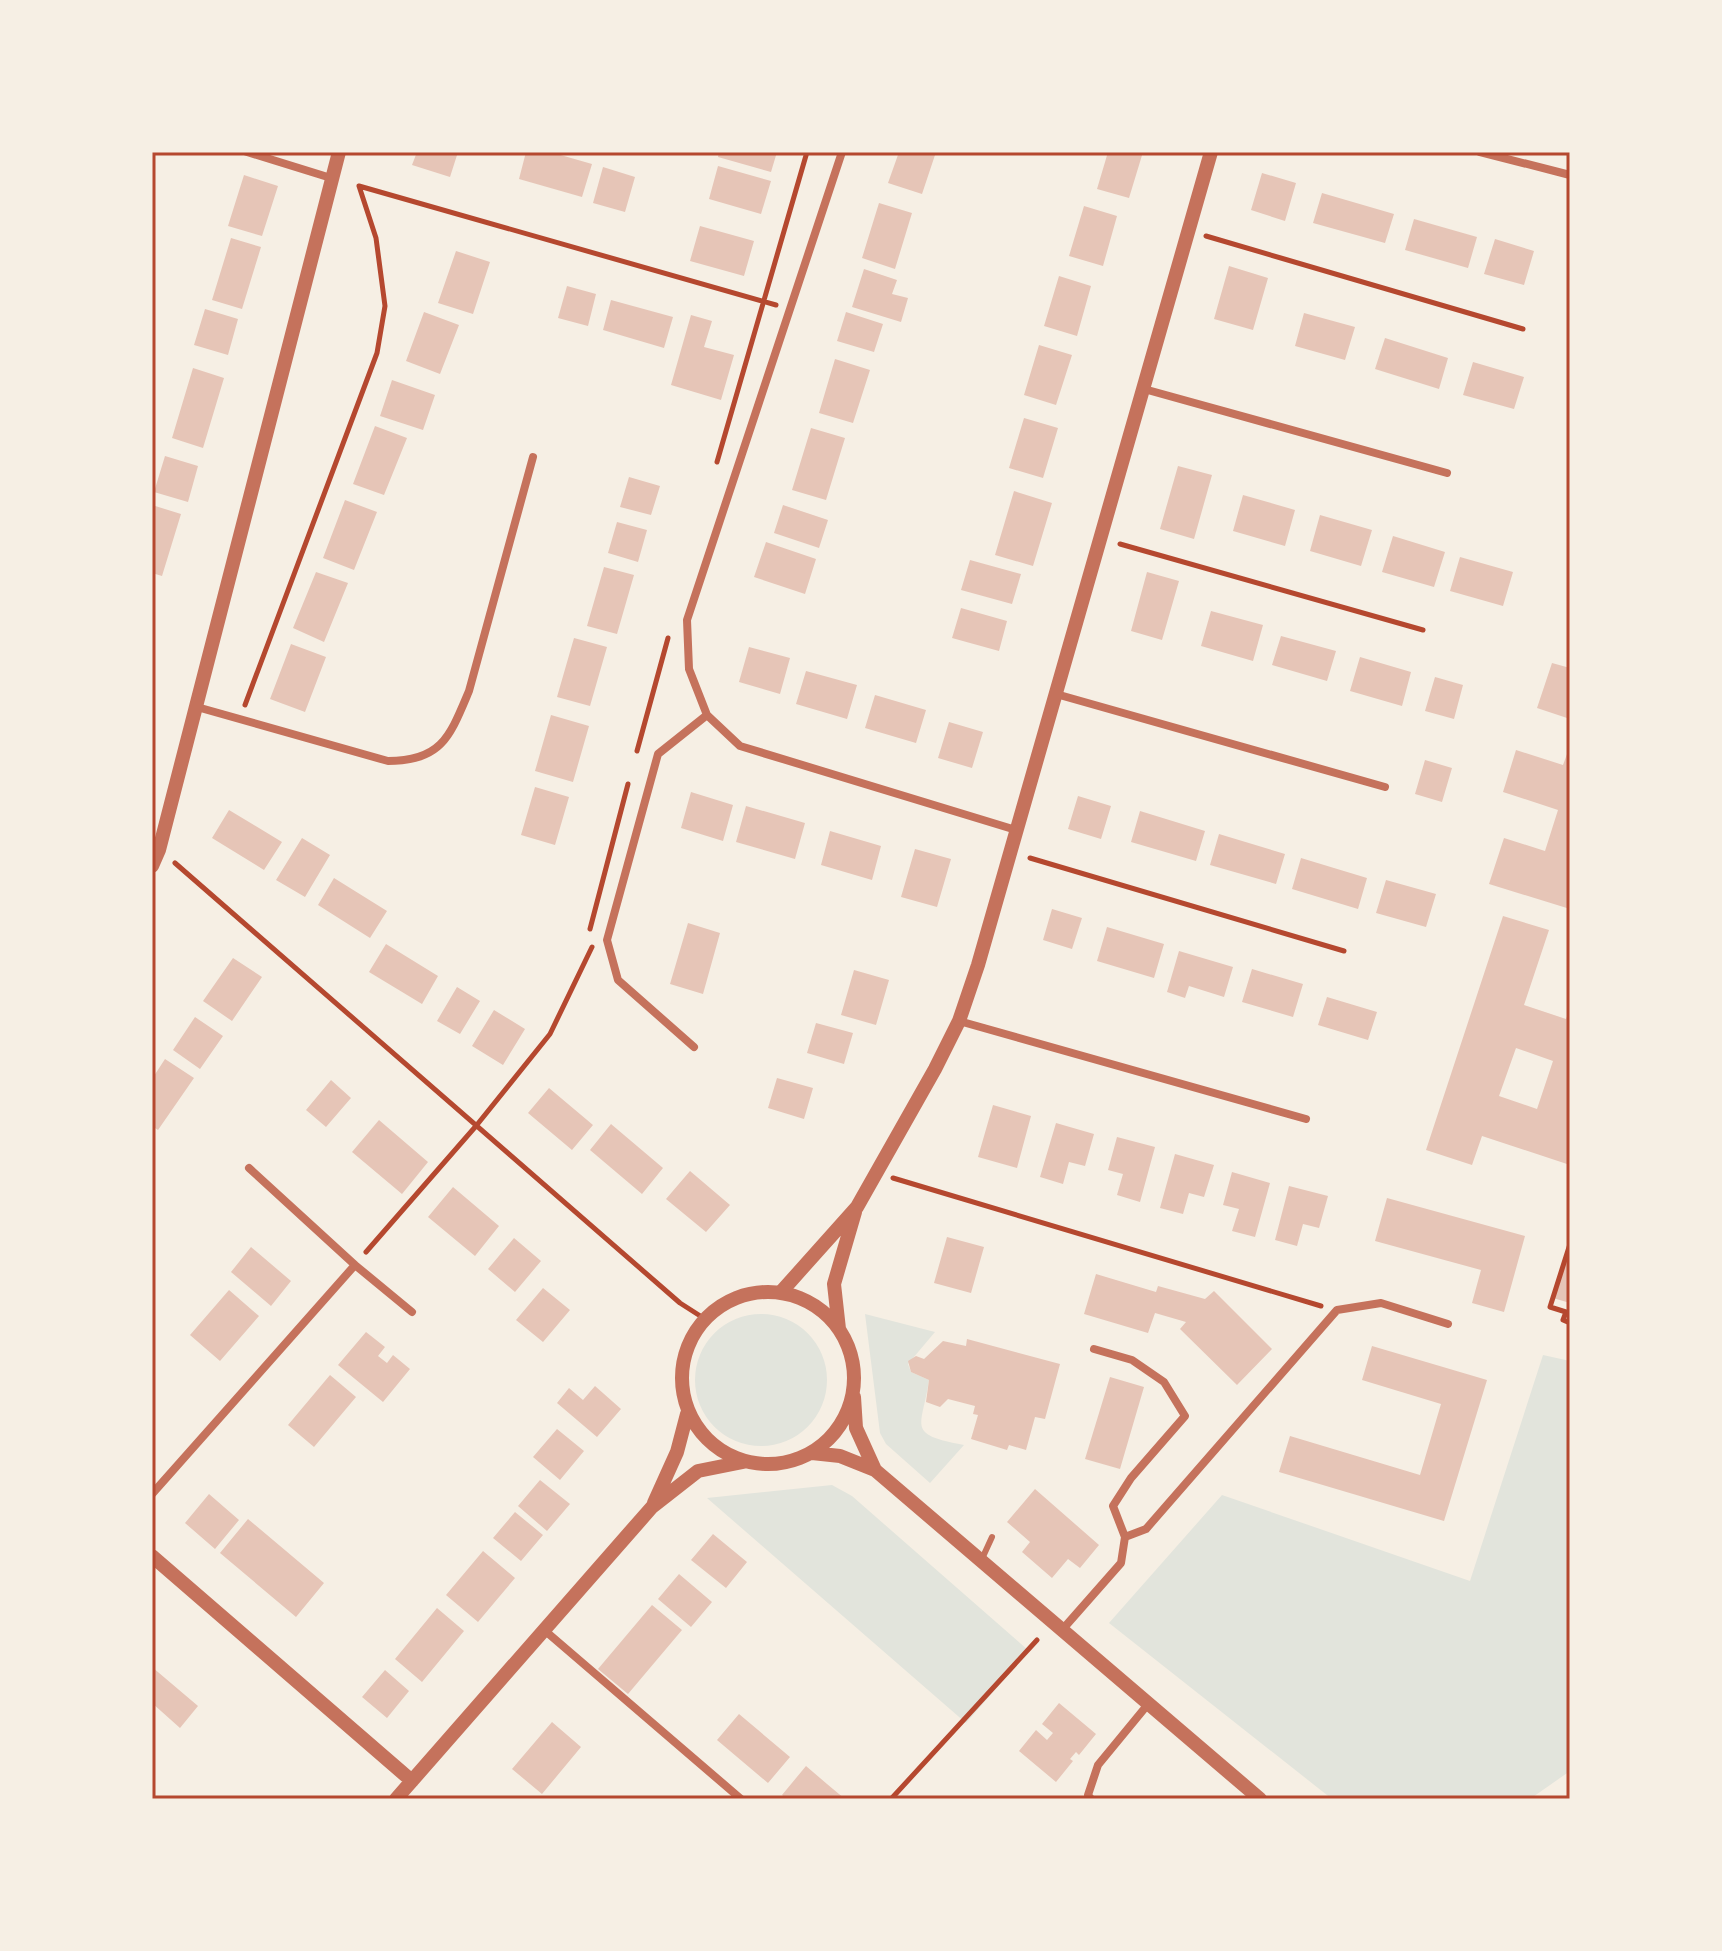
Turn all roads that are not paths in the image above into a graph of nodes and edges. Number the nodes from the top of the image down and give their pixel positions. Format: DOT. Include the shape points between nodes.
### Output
graph roads {
  1 [pos="247,152"];
  2 [pos="339,152"];
  3 [pos="842,152"];
  4 [pos="1211,152"];
  5 [pos="1480,152"];
  6 [pos="1570,175"];
  7 [pos="331,178"];
  8 [pos="1144,389"];
  9 [pos="533,457"];
  10 [pos="1447,473"];
  11 [pos="1056,694"];
  12 [pos="197,707"];
  13 [pos="707,715"];
  14 [pos="1385,787"];
  15 [pos="1016,830"];
  16 [pos="152,866"];
  17 [pos="959,1021"];
  18 [pos="694,1047"];
  19 [pos="1306,1119"];
  20 [pos="249,1168"];
  21 [pos="857,1207"];
  22 [pos="355,1265"];
  23 [pos="781,1292"];
  24 [pos="412,1312"];
  25 [pos="1448,1324"];
  26 [pos="839,1329"];
  27 [pos="1094,1349"];
  28 [pos="854,1385"];
  29 [pos="687,1414"];
  30 [pos="812,1453"];
  31 [pos="747,1461"];
  32 [pos="875,1470"];
  33 [pos="152,1494"];
  34 [pos="652,1507"];
  35 [pos="992,1537"];
  36 [pos="1125,1537"];
  37 [pos="152,1556"];
  38 [pos="981,1561"];
  39 [pos="543,1629"];
  40 [pos="1062,1630"];
  41 [pos="1149,1703"];
  42 [pos="412,1781"];
  43 [pos="396,1799"];
  44 [pos="741,1799"];
  45 [pos="1091,1799"];
  46 [pos="1260,1799"];
  1 -- 7 [label="street"];
  2 -- 7 [label="street"];
  3 -- 13 [label="street" via="687,620 689,669"];
  4 -- 8 [label="street"];
  5 -- 6 [label="street"];
  7 -- 12 [label="street"];
  8 -- 10 [label="street"];
  8 -- 11 [label="street"];
  9 -- 12 [label="street" via="469,691 434,752 410,761 388,761"];
  11 -- 14 [label="street"];
  11 -- 15 [label="street"];
  12 -- 16 [label="street"];
  13 -- 15 [label="street" via="740,746"];
  13 -- 18 [label="street" via="658,754 607,940 618,980"];
  15 -- 17 [label="street"];
  17 -- 19 [label="street"];
  17 -- 21 [label="street"];
  20 -- 22 [label="street"];
  21 -- 23 [label="street"];
  21 -- 26 [label="street" via="834,1284"];
  22 -- 24 [label="street"];
  22 -- 33 [label="street"];
  23 -- 26 [label="street" via="820,1309"];
  23 -- 29 [label="street" via="751,1294 726,1303 705,1319 690,1340 682,1366"];
  25 -- 36 [label="street" via="1381,1303 1337,1310 1146,1529"];
  26 -- 28 [label="street" via="853,1362"];
  27 -- 36 [label="street" via="1132,1360 1164,1382 1185,1416 1113,1506"];
  28 -- 30 [label="street" via="836,1431"];
  28 -- 32 [label="street" via="856,1428"];
  29 -- 31 [label="street" via="707,1440 730,1457"];
  29 -- 34 [label="street" via="677,1452"];
  30 -- 31 [label="street" via="775,1465"];
  30 -- 32 [label="street" via="840,1456"];
  31 -- 34 [label="street" via="698,1471"];
  32 -- 38 [label="street"];
  34 -- 39 [label="street"];
  35 -- 38 [label="lane"];
  36 -- 40 [label="street" via="1121,1563"];
  37 -- 42 [label="street"];
  38 -- 40 [label="street"];
  39 -- 42 [label="street"];
  39 -- 44 [label="street"];
  40 -- 41 [label="street"];
  41 -- 45 [label="street" via="1098,1765"];
  41 -- 46 [label="street"];
  42 -- 43 [label="street"];
}
